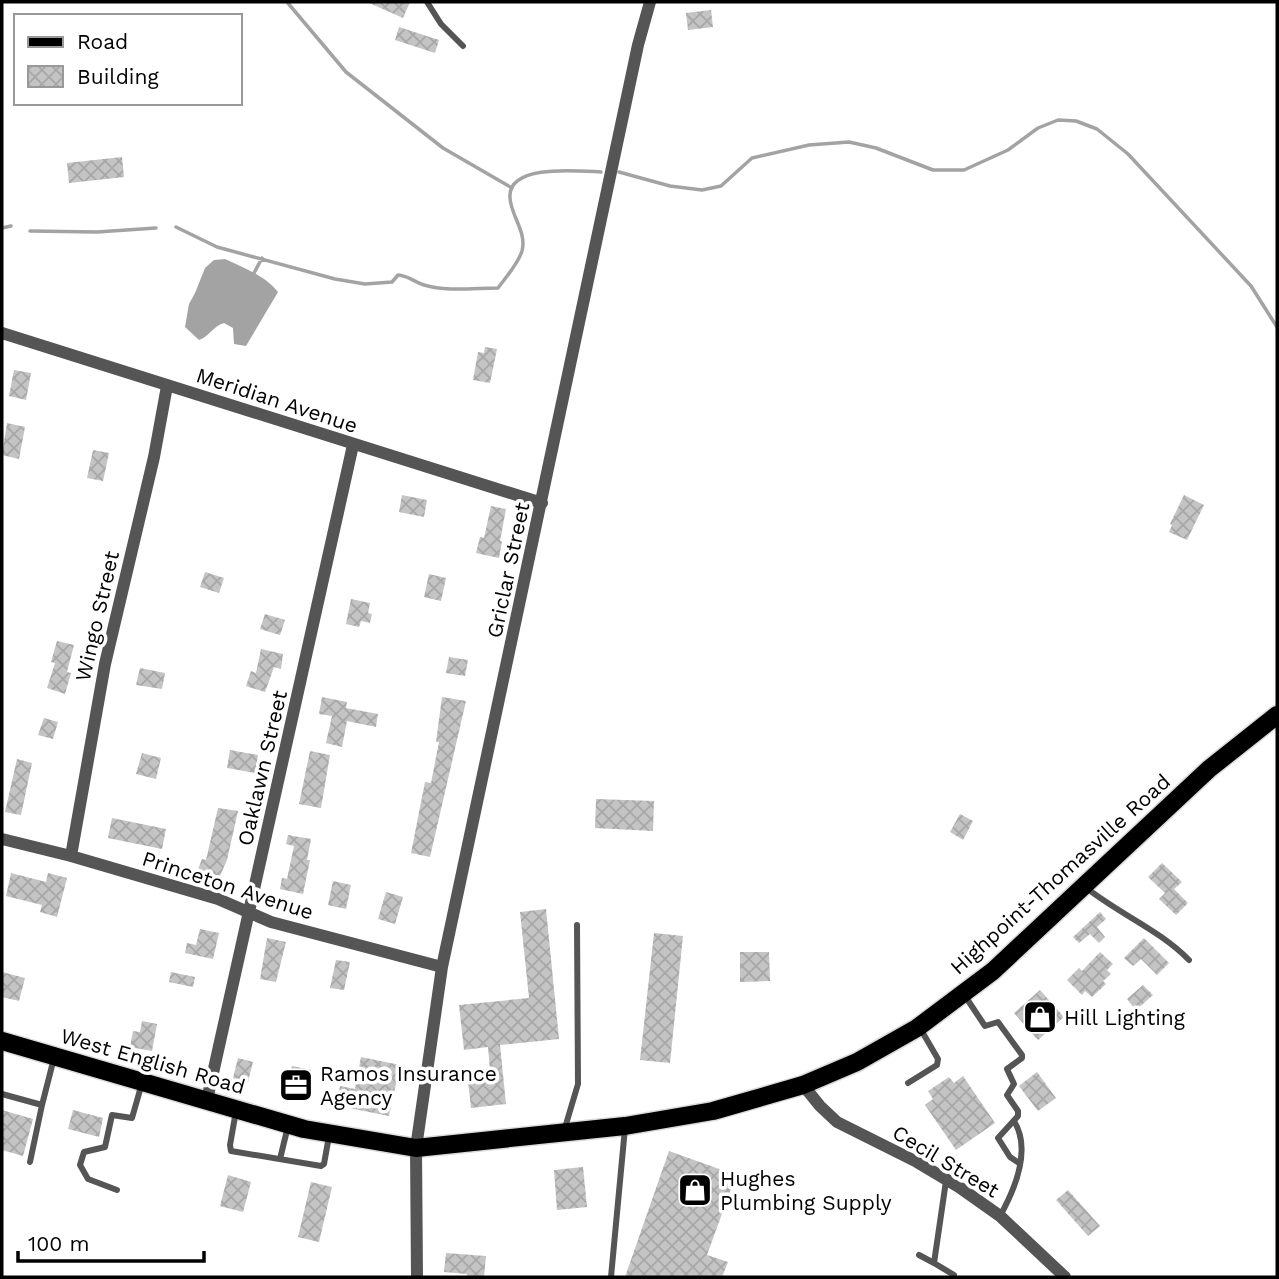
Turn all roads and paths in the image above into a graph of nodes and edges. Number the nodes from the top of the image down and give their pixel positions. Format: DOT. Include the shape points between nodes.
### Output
graph roads {
  1 [pos="427,2"];
  2 [pos="650,2"];
  3 [pos="463,46"];
  4 [pos="2,334"];
  5 [pos="167,386"];
  6 [pos="354,445"];
  7 [pos="542,503"];
  8 [pos="1277,715"];
  9 [pos="2,839"];
  10 [pos="71,856"];
  11 [pos="1083,885"];
  12 [pos="250,911"];
  13 [pos="578,925"];
  14 [pos="1189,960"];
  15 [pos="442,967"];
  16 [pos="964,993"];
  17 [pos="919,1027"];
  18 [pos="2,1041"];
  19 [pos="54,1056"];
  20 [pos="142,1082"];
  21 [pos="908,1083"];
  22 [pos="803,1085"];
  23 [pos="2,1094"];
  24 [pos="207,1100"];
  25 [pos="41,1105"];
  26 [pos="236,1109"];
  27 [pos="1014,1121"];
  28 [pos="289,1124"];
  29 [pos="625,1126"];
  30 [pos="330,1133"];
  31 [pos="564,1133"];
  32 [pos="416,1148"];
  33 [pos="280,1159"];
  34 [pos="30,1162"];
  35 [pos="1019,1163"];
  36 [pos="946,1179"];
  37 [pos="117,1190"];
  38 [pos="1000,1216"];
  39 [pos="919,1255"];
  40 [pos="934,1263"];
  41 [pos="954,1275"];
  42 [pos="417,1277"];
  43 [pos="611,1277"];
  44 [pos="1065,1277"];
  1 -- 3 [label="lane"];
  2 -- 7 [label="street, Griclar Street"];
  4 -- 5 [label="street, Meridian Avenue"];
  5 -- 6 [label="street, Meridian Avenue"];
  5 -- 10 [label="street, Wingo Street" via="155,457 105,664"];
  6 -- 7 [label="street, Meridian Avenue"];
  6 -- 12 [label="street, Oaklawn Street"];
  7 -- 15 [label="street, Griclar Street"];
  8 -- 11 [label="main road, Highpoint-Thomasville Road" via="1209,769"];
  9 -- 10 [label="street, Princeton Avenue"];
  10 -- 12 [label="street, Princeton Avenue"];
  11 -- 14 [label="lane"];
  11 -- 16 [label="main road, Highpoint-Thomasville Road"];
  12 -- 15 [label="street, Princeton Avenue" via="271,922"];
  12 -- 24 [label="street, Oaklawn Street"];
  13 -- 31 [label="lane" via="578,1084"];
  15 -- 32 [label="street, Griclar Street"];
  16 -- 17 [label="main road, Highpoint-Thomasville Road"];
  16 -- 27 [label="lane" via="985,1026 998,1022 1022,1055 1007,1068 1014,1084 1007,1095 1019,1114"];
  17 -- 21 [label="lane" via="937,1065"];
  17 -- 22 [label="main road, Highpoint-Thomasville Road" via="857,1062"];
  18 -- 19 [label="main road, West English Road"];
  19 -- 20 [label="main road, West English Road"];
  19 -- 25 [label="lane"];
  20 -- 24 [label="main road, West English Road"];
  20 -- 37 [label="lane" via="132,1118 112,1115 105,1147 84,1152 80,1165 88,1179"];
  22 -- 29 [label="main road, Highpoint-Thomasville Road" via="713,1111"];
  22 -- 36 [label="street, Cecil Street" via="837,1122"];
  23 -- 25 [label="lane"];
  24 -- 26 [label="main road, West English Road"];
  25 -- 34 [label="lane"];
  26 -- 28 [label="main road, West English Road"];
  26 -- 33 [label="lane" via="231,1151"];
  27 -- 35 [label="lane" via="1022,1142"];
  27 -- 35 [label="lane" via="998,1138"];
  28 -- 30 [label="main road, West English Road"];
  28 -- 33 [label="lane"];
  29 -- 31 [label="main road, Highpoint-Thomasville Road"];
  29 -- 43 [label="lane"];
  30 -- 32 [label="main road, West English Road"];
  30 -- 33 [label="lane" via="321,1166"];
  31 -- 32 [label="main road, Highpoint-Thomasville Road"];
  32 -- 42 [label="street, Griclar Street"];
  35 -- 38 [label="lane" via="1014,1188"];
  36 -- 38 [label="street, Cecil Street"];
  36 -- 40 [label="lane"];
  38 -- 44 [label="street, Cecil Street"];
  39 -- 40 [label="lane"];
  40 -- 41 [label="lane"];
}
